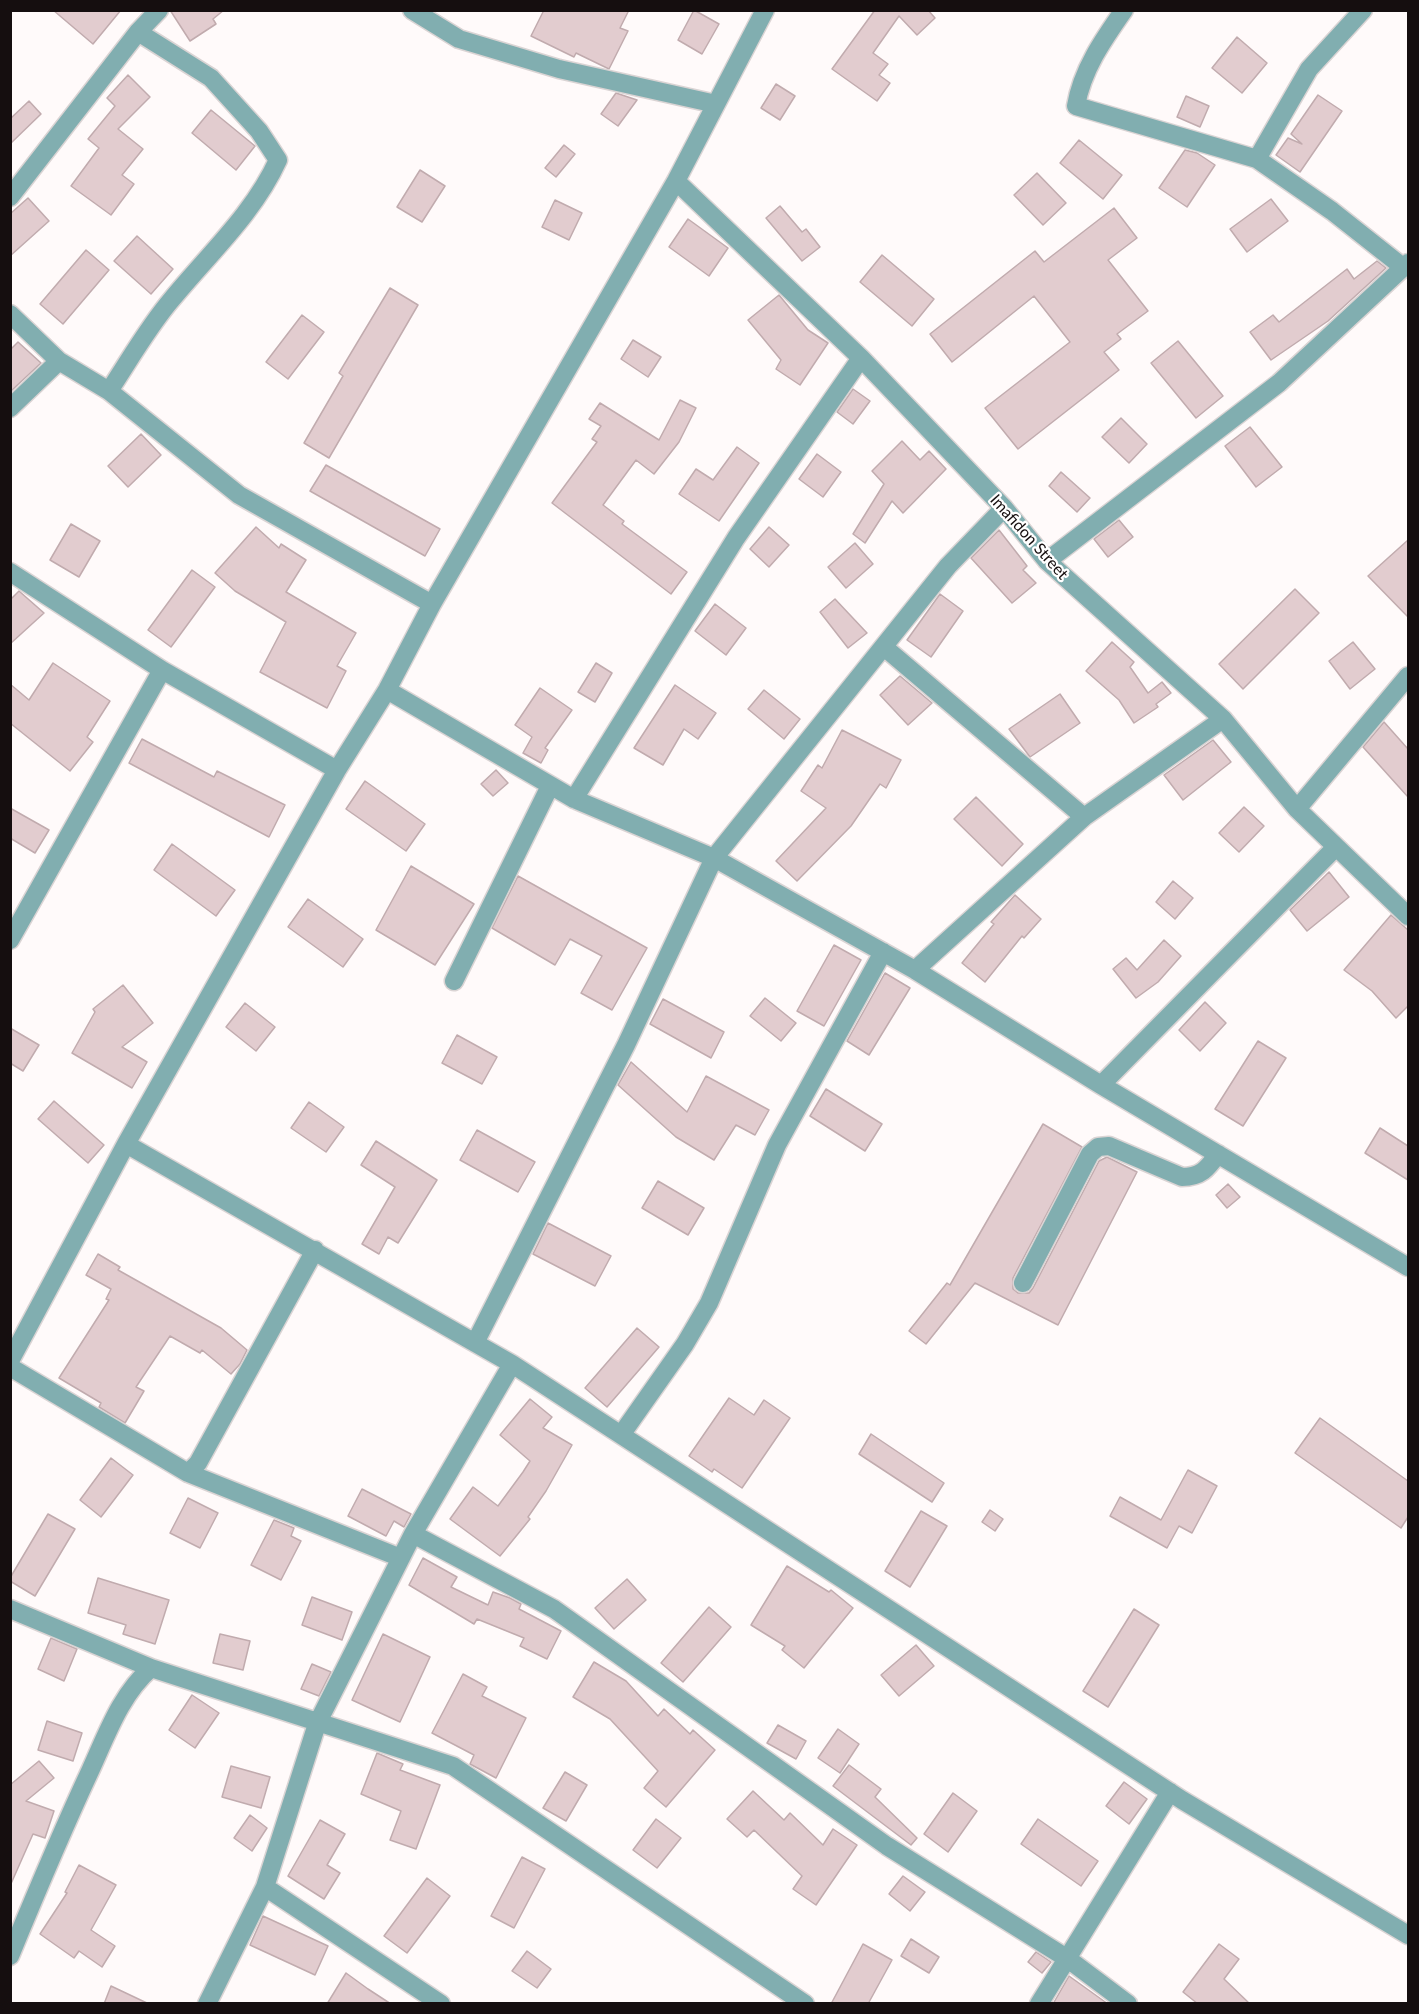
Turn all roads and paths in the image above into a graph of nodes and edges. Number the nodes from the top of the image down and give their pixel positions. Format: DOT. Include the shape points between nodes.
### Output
graph roads {
  1 [pos="159,10"];
  2 [pos="412,10"];
  3 [pos="765,10"];
  4 [pos="1124,10"];
  5 [pos="1363,10"];
  6 [pos="138,32"];
  7 [pos="716,105"];
  8 [pos="1257,159"];
  9 [pos="676,181"];
  10 [pos="10,197"];
  11 [pos="1406,265"];
  12 [pos="10,314"];
  13 [pos="861,358"];
  14 [pos="58,361"];
  15 [pos="109,391"];
  16 [pos="10,408"];
  17 [pos="1004,508"];
  18 [pos="1047,561"];
  19 [pos="10,572"];
  20 [pos="432,604"];
  21 [pos="884,647"];
  22 [pos="162,670"];
  23 [pos="1408,676"];
  24 [pos="387,690"];
  25 [pos="1223,719"];
  26 [pos="337,770"];
  27 [pos="550,786"];
  28 [pos="574,800"];
  29 [pos="1297,809"];
  30 [pos="1084,817"];
  31 [pos="1336,847"];
  32 [pos="714,858"];
  33 [pos="1408,916"];
  34 [pos="10,940"];
  35 [pos="883,951"];
  36 [pos="915,970"];
  37 [pos="454,981"];
  38 [pos="1101,1085"];
  39 [pos="126,1144"];
  40 [pos="1218,1154"];
  41 [pos="315,1250"];
  42 [pos="1408,1267"];
  43 [pos="1023,1283"];
  44 [pos="475,1343"];
  45 [pos="10,1360"];
  46 [pos="512,1364"];
  47 [pos="10,1367"];
  48 [pos="621,1435"];
  49 [pos="188,1473"];
  50 [pos="413,1534"];
  51 [pos="401,1558"];
  52 [pos="10,1609"];
  53 [pos="152,1668"];
  54 [pos="317,1724"];
  55 [pos="1170,1792"];
  56 [pos="265,1887"];
  57 [pos="1408,1935"];
  58 [pos="10,1956"];
  59 [pos="1068,1959"];
  60 [pos="207,2004"];
  61 [pos="441,2004"];
  62 [pos="805,2004"];
  63 [pos="1039,2004"];
  64 [pos="1128,2004"];
  1 -- 6 [label="street"];
  2 -- 7 [label="street" via="459,39 559,69"];
  3 -- 7 [label="street"];
  4 -- 8 [label="street" via="1098,48 1079,88 1076,106"];
  5 -- 8 [label="street" via="1309,69"];
  6 -- 10 [label="street"];
  6 -- 15 [label="street" via="211,78 259,131 278,160 245,214 170,301"];
  7 -- 9 [label="street"];
  8 -- 11 [label="street"];
  9 -- 13 [label="street, Imafidon Street"];
  9 -- 20 [label="street"];
  11 -- 18 [label="street" via="1279,383"];
  12 -- 14 [label="street"];
  13 -- 17 [label="street, Imafidon Street"];
  13 -- 28 [label="street" via="736,538"];
  14 -- 15 [label="street"];
  14 -- 16 [label="street"];
  15 -- 20 [label="street" via="239,495"];
  17 -- 18 [label="street, Imafidon Street"];
  17 -- 21 [label="street" via="948,566"];
  18 -- 25 [label="street, Imafidon Street"];
  19 -- 22 [label="street"];
  20 -- 24 [label="street"];
  21 -- 30 [label="street"];
  21 -- 32 [label="street"];
  22 -- 26 [label="street"];
  22 -- 34 [label="street"];
  23 -- 29 [label="street"];
  24 -- 26 [label="street"];
  24 -- 27 [label="street"];
  25 -- 29 [label="street, Imafidon Street"];
  25 -- 30 [label="street"];
  26 -- 39 [label="street"];
  27 -- 28 [label="street"];
  27 -- 37 [label="street"];
  28 -- 32 [label="street"];
  29 -- 31 [label="street, Imafidon Street"];
  30 -- 36 [label="street"];
  31 -- 33 [label="street, Imafidon Street"];
  31 -- 38 [label="street"];
  32 -- 35 [label="street"];
  32 -- 44 [label="street" via="626,1045"];
  35 -- 36 [label="street"];
  35 -- 48 [label="street" via="777,1145 709,1303"];
  36 -- 38 [label="street"];
  38 -- 40 [label="street"];
  39 -- 41 [label="street"];
  39 -- 45 [label="street"];
  40 -- 42 [label="street"];
  40 -- 43 [label="street" via="1205,1172 1182,1177 1109,1146 1098,1147 1090,1154"];
  41 -- 44 [label="street"];
  41 -- 49 [label="street" via="198,1463"];
  44 -- 46 [label="street"];
  46 -- 48 [label="street"];
  46 -- 50 [label="street"];
  47 -- 49 [label="street"];
  48 -- 55 [label="street"];
  49 -- 51 [label="street"];
  50 -- 51 [label="street"];
  50 -- 59 [label="street" via="554,1609 887,1846"];
  51 -- 54 [label="street"];
  52 -- 53 [label="street"];
  53 -- 54 [label="street"];
  53 -- 58 [label="street" via="136,1681 114,1719 51,1854"];
  54 -- 56 [label="street"];
  54 -- 62 [label="street" via="453,1766"];
  55 -- 57 [label="street"];
  55 -- 59 [label="street"];
  56 -- 60 [label="street"];
  56 -- 61 [label="street"];
  59 -- 63 [label="street"];
  59 -- 64 [label="street"];
}
